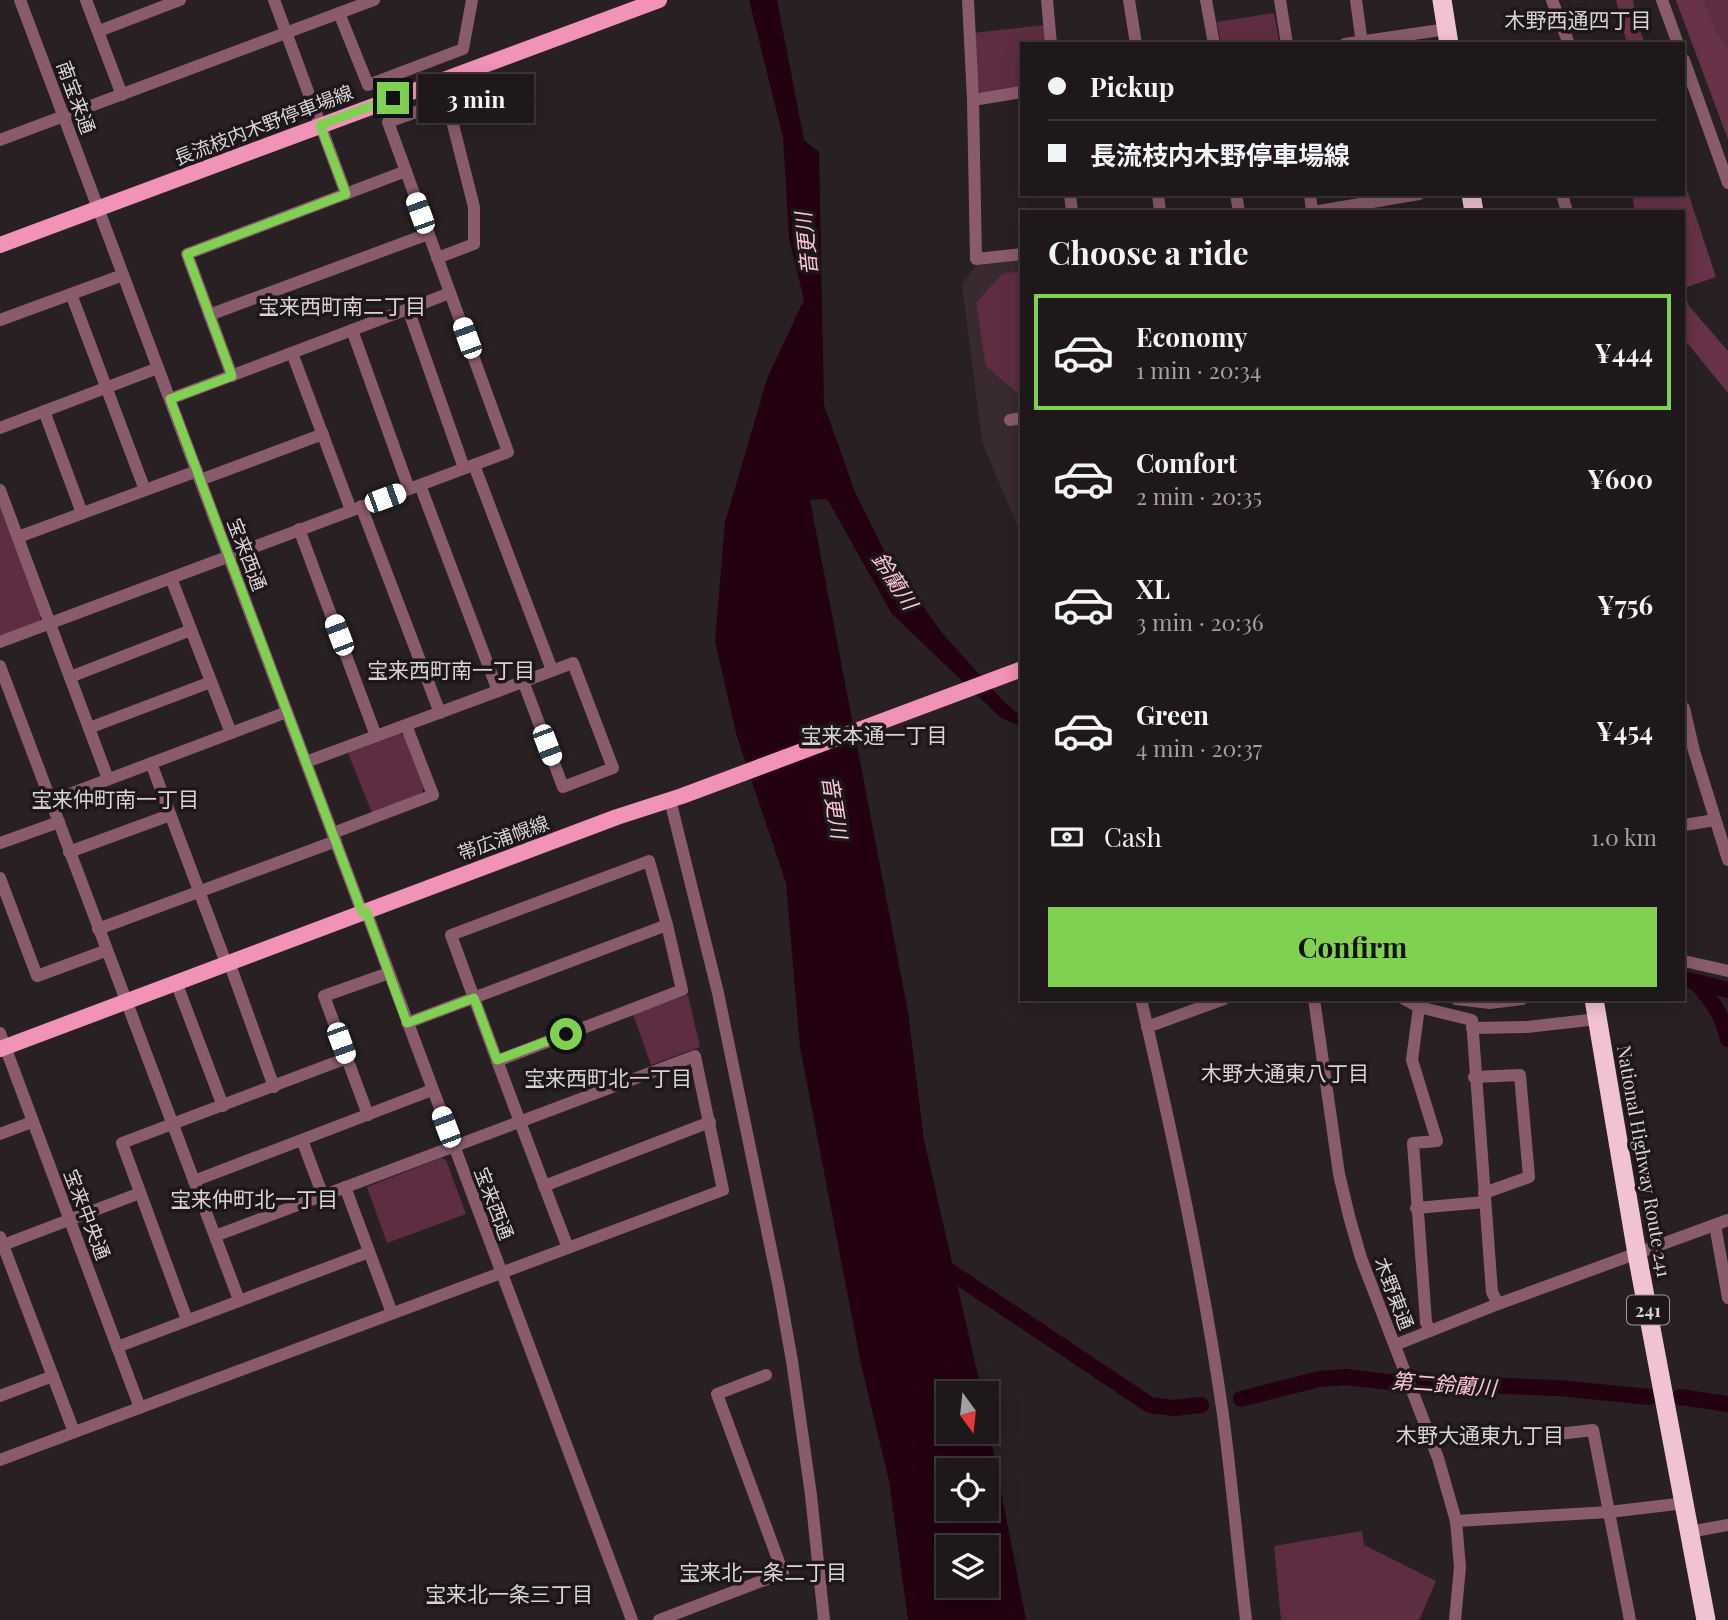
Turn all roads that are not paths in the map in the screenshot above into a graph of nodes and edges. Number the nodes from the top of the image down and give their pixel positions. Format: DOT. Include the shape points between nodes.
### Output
graph roads {
  1 [pos="20,0"];
  2 [pos="86,0"];
  3 [pos="180,0"];
  4 [pos="274,0"];
  5 [pos="374,0"];
  6 [pos="472,0"];
  7 [pos="659,0"];
  8 [pos="968,0"];
  9 [pos="1047,0"];
  10 [pos="1129,0"];
  11 [pos="1206,0"];
  12 [pos="1280,0"];
  13 [pos="1356,0"];
  14 [pos="1442,0"];
  15 [pos="1552,0"];
  16 [pos="1662,0"];
  17 [pos="340,13"];
  18 [pos="99,31"];
  19 [pos="287,32"];
  20 [pos="1448,36"];
  21 [pos="1051,42"];
  22 [pos="1136,42"];
  23 [pos="1213,42"];
  24 [pos="1287,42"];
  25 [pos="1362,42"];
  26 [pos="1374,42"];
  27 [pos="1568,42"];
  28 [pos="1677,42"];
  29 [pos="1685,63"];
  30 [pos="1020,92"];
  31 [pos="122,95"];
  32 [pos="973,100"];
  33 [pos="64,117"];
  34 [pos="320,125"];
  35 [pos="1,138"];
  36 [pos="405,172"];
  37 [pos="1728,183"];
  38 [pos="346,194"];
  39 [pos="1411,196"];
  40 [pos="1387,202"];
  41 [pos="97,209"];
  42 [pos="1327,210"];
  43 [pos="428,233"];
  44 [pos="0,245"];
  45 [pos="1020,254"];
  46 [pos="437,258"];
  47 [pos="123,275"];
  48 [pos="450,293"];
  49 [pos="71,294"];
  50 [pos="408,309"];
  51 [pos="209,315"];
  52 [pos="0,320"];
  53 [pos="352,330"];
  54 [pos="292,353"];
  55 [pos="158,368"];
  56 [pos="232,376"];
  57 [pos="107,388"];
  58 [pos="170,399"];
  59 [pos="44,411"];
  60 [pos="0,428"];
  61 [pos="323,434"];
  62 [pos="469,467"];
  63 [pos="199,476"];
  64 [pos="414,487"];
  65 [pos="0,490"];
  66 [pos="145,490"];
  67 [pos="356,508"];
  68 [pos="82,513"];
  69 [pos="299,529"];
  70 [pos="18,537"];
  71 [pos="229,556"];
  72 [pos="171,578"];
  73 [pos="49,624"];
  74 [pos="191,630"];
  75 [pos="0,642"];
  76 [pos="0,666"];
  77 [pos="552,670"];
  78 [pos="1020,670"];
  79 [pos="70,677"];
  80 [pos="523,681"];
  81 [pos="211,682"];
  82 [pos="498,691"];
  83 [pos="287,712"];
  84 [pos="1685,712"];
  85 [pos="440,713"];
  86 [pos="406,725"];
  87 [pos="89,728"];
  88 [pos="231,733"];
  89 [pos="376,736"];
  90 [pos="306,762"];
  91 [pos="151,763"];
  92 [pos="108,779"];
  93 [pos="676,798"];
  94 [pos="51,801"];
  95 [pos="170,815"];
  96 [pos="1715,820"];
  97 [pos="59,822"];
  98 [pos="1685,825"];
  99 [pos="334,837"];
  100 [pos="0,844"];
  101 [pos="69,852"];
  102 [pos="1728,860"];
  103 [pos="0,878"];
  104 [pos="200,892"];
  105 [pos="364,911"];
  106 [pos="667,925"];
  107 [pos="98,929"];
  108 [pos="106,951"];
  109 [pos="1685,961"];
  110 [pos="228,962"];
  111 [pos="1728,971"];
  112 [pos="389,973"];
  113 [pos="176,982"];
  114 [pos="474,998"];
  115 [pos="125,1001"];
  116 [pos="1141,1001"];
  117 [pos="1214,1001"];
  118 [pos="1314,1001"];
  119 [pos="1408,1001"];
  120 [pos="1473,1001"];
  121 [pos="1506,1001"];
  122 [pos="1419,1007"];
  123 [pos="1595,1009"];
  124 [pos="407,1023"];
  125 [pos="1147,1027"];
  126 [pos="1472,1028"];
  127 [pos="2,1043"];
  128 [pos="347,1058"];
  129 [pos="497,1060"];
  130 [pos="1474,1077"];
  131 [pos="274,1087"];
  132 [pos="432,1090"];
  133 [pos="222,1106"];
  134 [pos="368,1115"];
  135 [pos="32,1122"];
  136 [pos="520,1122"];
  137 [pos="709,1122"];
  138 [pos="173,1124"];
  139 [pos="0,1134"];
  140 [pos="302,1140"];
  141 [pos="453,1146"];
  142 [pos="194,1181"];
  143 [pos="544,1186"];
  144 [pos="345,1187"];
  145 [pos="140,1193"];
  146 [pos="323,1196"];
  147 [pos="1484,1197"];
  148 [pos="1416,1208"];
  149 [pos="69,1220"];
  150 [pos="1728,1220"];
  151 [pos="1715,1225"];
  152 [pos="215,1236"];
  153 [pos="1,1241"];
  154 [pos="568,1248"];
  155 [pos="369,1252"];
  156 [pos="1637,1254"];
  157 [pos="501,1272"];
  158 [pos="1728,1298"];
  159 [pos="239,1300"];
  160 [pos="1498,1304"];
  161 [pos="392,1313"];
  162 [pos="187,1320"];
  163 [pos="1430,1331"];
  164 [pos="1395,1345"];
  165 [pos="117,1347"];
  166 [pos="766,1375"];
  167 [pos="53,1376"];
  168 [pos="0,1395"];
  169 [pos="140,1408"];
  170 [pos="74,1432"];
  171 [pos="1550,1435"];
  172 [pos="0,1460"];
  173 [pos="1685,1503"];
  174 [pos="1609,1512"];
  175 [pos="1456,1521"];
  176 [pos="1728,1525"];
  177 [pos="1689,1532"];
  178 [pos="632,1620"];
  179 [pos="659,1620"];
  180 [pos="824,1620"];
  181 [pos="1246,1620"];
  182 [pos="1455,1620"];
  183 [pos="1630,1620"];
  184 [pos="1706,1620"];
  1 -- 33 [label="street, 南宝来通"];
  2 -- 18 [label="street"];
  3 -- 18 [label="street"];
  4 -- 19 [label="street"];
  5 -- 17 [label="street"];
  6 -- 17 [label="street" via="463,49 368,85"];
  7 -- 34 [label="main road, 長流枝内木野停車場線"];
  8 -- 32 [label="street"];
  9 -- 21 [label="street"];
  10 -- 22 [label="street"];
  11 -- 23 [label="street"];
  12 -- 24 [label="street"];
  13 -- 25 [label="street"];
  14 -- 20 [label="highway"];
  15 -- 27 [label="street"];
  16 -- 28 [label="street"];
  17 -- 19 [label="street"];
  18 -- 31 [label="street"];
  19 -- 31 [label="street"];
  19 -- 34 [label="street"];
  20 -- 26 [label="street"];
  29 -- 37 [label="street"];
  30 -- 32 [label="street"];
  31 -- 33 [label="street"];
  32 -- 45 [label="street" via="976,259"];
  33 -- 35 [label="street"];
  33 -- 41 [label="street, 南宝来通"];
  34 -- 38 [label="street"];
  34 -- 41 [label="main road, 長流枝内木野停車場線"];
  36 -- 38 [label="street"];
  36 -- 43 [label="street"];
  36 -- 46 [label="street" via="388,122 447,101 474,207 474,244"];
  38 -- 51 [label="street" via="187,254"];
  39 -- 40 [label="street"];
  40 -- 42 [label="street"];
  41 -- 44 [label="main road, 長流枝内木野停車場線"];
  41 -- 47 [label="street, 宝来西通"];
  43 -- 46 [label="street"];
  43 -- 51 [label="street"];
  46 -- 48 [label="street"];
  47 -- 49 [label="street"];
  47 -- 55 [label="street, 宝来西通"];
  48 -- 50 [label="street"];
  48 -- 62 [label="street" via="508,452"];
  49 -- 52 [label="street"];
  49 -- 57 [label="street"];
  50 -- 53 [label="street"];
  50 -- 62 [label="street"];
  51 -- 56 [label="street"];
  53 -- 54 [label="street"];
  53 -- 64 [label="street"];
  54 -- 56 [label="street"];
  54 -- 61 [label="street"];
  55 -- 57 [label="street"];
  55 -- 58 [label="street, 宝来西通"];
  56 -- 58 [label="street"];
  57 -- 59 [label="street"];
  57 -- 66 [label="street"];
  58 -- 63 [label="street, 宝来西通"];
  59 -- 60 [label="street"];
  59 -- 68 [label="street"];
  61 -- 63 [label="street"];
  61 -- 67 [label="street"];
  62 -- 64 [label="street"];
  62 -- 77 [label="street"];
  63 -- 66 [label="street"];
  63 -- 71 [label="street, 宝来西通"];
  64 -- 67 [label="street"];
  64 -- 82 [label="street"];
  65 -- 70 [label="street"];
  66 -- 68 [label="street"];
  67 -- 69 [label="street"];
  67 -- 85 [label="street"];
  68 -- 70 [label="street"];
  69 -- 71 [label="street"];
  69 -- 89 [label="street"];
  70 -- 73 [label="street"];
  71 -- 72 [label="street"];
  71 -- 83 [label="street, 宝来西通"];
  72 -- 73 [label="street"];
  72 -- 74 [label="street"];
  73 -- 75 [label="street"];
  73 -- 79 [label="street"];
  74 -- 79 [label="street"];
  74 -- 81 [label="street"];
  76 -- 94 [label="street"];
  77 -- 80 [label="street"];
  77 -- 80 [label="street" via="573,663 613,768 562,787"];
  78 -- 93 [label="main road, 帯広浦幌線"];
  79 -- 87 [label="street"];
  80 -- 82 [label="street"];
  81 -- 87 [label="street"];
  81 -- 88 [label="street"];
  82 -- 85 [label="street"];
  83 -- 88 [label="street"];
  83 -- 90 [label="street, 宝来西通"];
  84 -- 96 [label="street"];
  85 -- 86 [label="street"];
  86 -- 89 [label="street"];
  86 -- 99 [label="street" via="433,795"];
  87 -- 92 [label="street"];
  88 -- 91 [label="street"];
  89 -- 90 [label="street"];
  90 -- 99 [label="street, 宝来西通"];
  91 -- 92 [label="street"];
  91 -- 95 [label="street"];
  92 -- 94 [label="street"];
  93 -- 105 [label="main road, 帯広浦幌線"];
  93 -- 180 [label="street" via="677,821 779,1288 810,1482"];
  94 -- 97 [label="street"];
  95 -- 101 [label="street"];
  95 -- 104 [label="street"];
  96 -- 98 [label="street"];
  96 -- 102 [label="street"];
  97 -- 100 [label="street"];
  97 -- 101 [label="street"];
  99 -- 104 [label="street"];
  99 -- 105 [label="street, 宝来西通"];
  101 -- 107 [label="street"];
  103 -- 108 [label="street" via="37,976"];
  104 -- 107 [label="street"];
  104 -- 110 [label="street"];
  105 -- 110 [label="main road, 帯広浦幌線"];
  105 -- 112 [label="street, 宝来西通"];
  106 -- 114 [label="street"];
  106 -- 114 [label="street" via="649,861 451,935"];
  106 -- 129 [label="street" via="682,990"];
  107 -- 108 [label="street"];
  108 -- 115 [label="street"];
  109 -- 111 [label="street"];
  110 -- 113 [label="main road, 帯広浦幌線"];
  110 -- 131 [label="street"];
  112 -- 124 [label="street, 宝来西通"];
  112 -- 128 [label="street" via="324,996"];
  113 -- 115 [label="main road, 帯広浦幌線"];
  113 -- 133 [label="street"];
  114 -- 124 [label="street"];
  114 -- 129 [label="street"];
  115 -- 127 [label="main road, 帯広浦幌線"];
  115 -- 138 [label="street"];
  116 -- 125 [label="street"];
  117 -- 125 [label="street"];
  118 -- 164 [label="street, 木野東通" via="1339,1174 1361,1258"];
  119 -- 122 [label="street"];
  120 -- 121 [label="street"];
  122 -- 126 [label="street" via="1472,1020"];
  122 -- 148 [label="street" via="1412,1060 1437,1141 1413,1143"];
  123 -- 126 [label="street" via="1527,1027"];
  123 -- 156 [label="highway, National Highway Route 241 / 241"];
  124 -- 132 [label="street, 宝来西通"];
  125 -- 181 [label="street" via="1204,1298 1223,1415"];
  126 -- 130 [label="street"];
  127 -- 135 [label="street, 宝来中央通"];
  128 -- 131 [label="street"];
  128 -- 134 [label="street"];
  129 -- 136 [label="street"];
  130 -- 147 [label="street"];
  130 -- 147 [label="street" via="1520,1075 1529,1177"];
  131 -- 133 [label="street"];
  132 -- 134 [label="street"];
  132 -- 141 [label="street, 宝来西通"];
  133 -- 138 [label="street"];
  134 -- 140 [label="street"];
  135 -- 139 [label="street"];
  135 -- 149 [label="street, 宝来中央通"];
  136 -- 137 [label="street" via="695,1056"];
  136 -- 141 [label="street"];
  136 -- 143 [label="street"];
  137 -- 143 [label="street"];
  137 -- 154 [label="street" via="723,1190"];
  138 -- 142 [label="street"];
  138 -- 145 [label="street" via="122,1143"];
  140 -- 142 [label="street"];
  140 -- 146 [label="street"];
  141 -- 144 [label="street"];
  141 -- 157 [label="street, 宝来西通"];
  142 -- 152 [label="street"];
  143 -- 154 [label="street"];
  144 -- 146 [label="street"];
  144 -- 155 [label="street"];
  145 -- 149 [label="street"];
  145 -- 162 [label="street"];
  146 -- 152 [label="street"];
  147 -- 148 [label="street"];
  147 -- 160 [label="street" via="1492,1292"];
  148 -- 163 [label="street"];
  149 -- 153 [label="street"];
  149 -- 165 [label="street, 宝来中央通"];
  150 -- 151 [label="street, 木野東通"];
  151 -- 156 [label="street, 木野東通"];
  151 -- 158 [label="street"];
  152 -- 159 [label="street"];
  153 -- 167 [label="street"];
  154 -- 157 [label="street"];
  155 -- 159 [label="street"];
  155 -- 161 [label="street"];
  156 -- 160 [label="street, 木野東通"];
  156 -- 173 [label="highway, National Highway Route 241 / 241"];
  157 -- 161 [label="street"];
  157 -- 178 [label="street, 宝来西通"];
  159 -- 162 [label="street"];
  160 -- 163 [label="street, 木野東通"];
  161 -- 169 [label="street"];
  162 -- 165 [label="street"];
  163 -- 164 [label="street, 木野東通"];
  164 -- 175 [label="street" via="1438,1458"];
  165 -- 169 [label="street, 宝来中央通"];
  166 -- 179 [label="street" via="717,1394 783,1573"];
  167 -- 168 [label="street"];
  167 -- 170 [label="street"];
  169 -- 170 [label="street"];
  170 -- 172 [label="street"];
  171 -- 174 [label="street" via="1593,1430"];
  173 -- 174 [label="street"];
  173 -- 177 [label="highway, National Highway Route 241 / 241"];
  174 -- 175 [label="street"];
  174 -- 183 [label="street"];
  175 -- 182 [label="street" via="1460,1567"];
  176 -- 177 [label="street"];
  177 -- 184 [label="highway, National Highway Route 241 / 241"];
}
